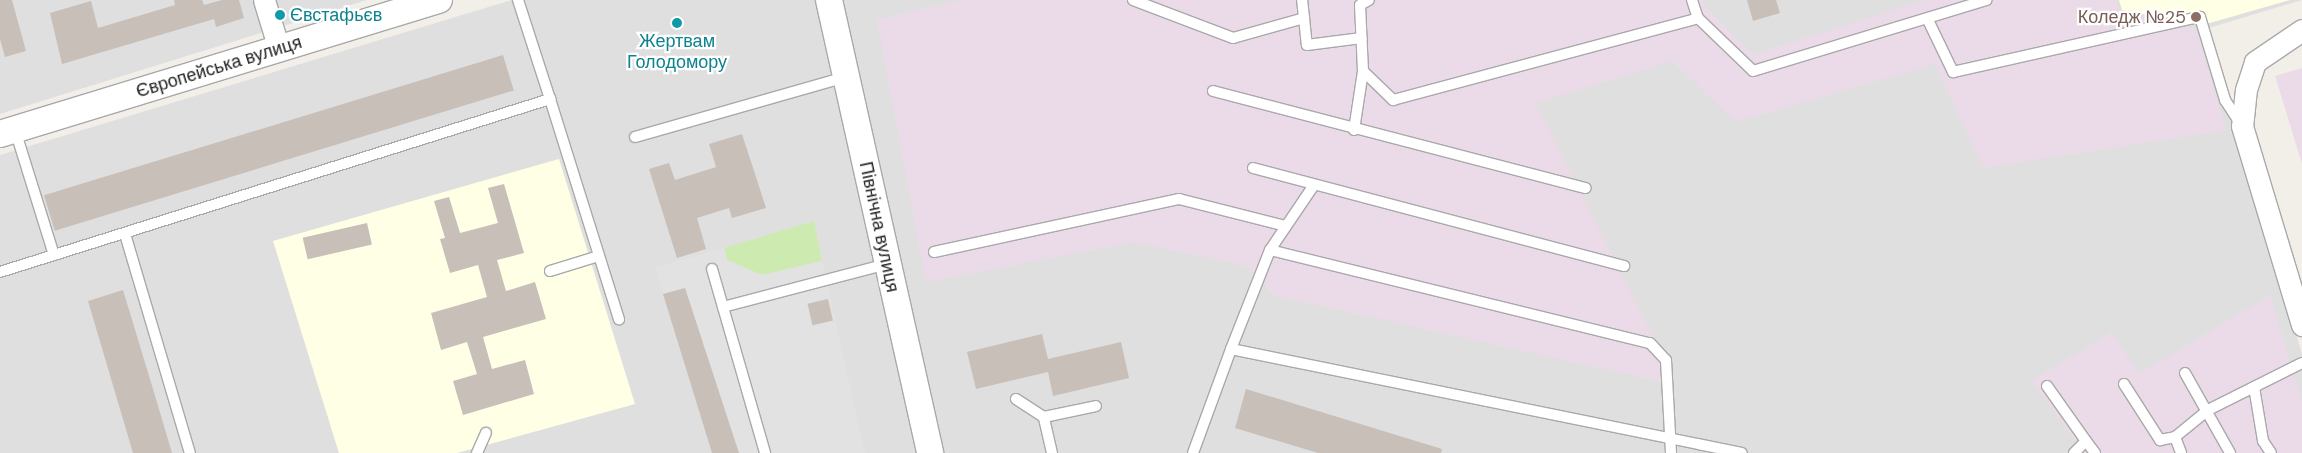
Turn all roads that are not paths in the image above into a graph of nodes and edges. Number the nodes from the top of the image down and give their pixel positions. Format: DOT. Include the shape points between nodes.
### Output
graph roads {
  1 [pos="264,0"];
  2 [pos="439,0"];
  3 [pos="518,0"];
  4 [pos="829,0"];
  5 [pos="1133,0"];
  6 [pos="1302,0"];
  7 [pos="1369,0"];
  8 [pos="1692,0"];
  9 [pos="1986,0"];
  10 [pos="1304,18"];
  11 [pos="1698,18"];
  12 [pos="1928,20"];
  13 [pos="2302,30"];
  14 [pos="1362,38"];
  15 [pos="279,49"];
  16 [pos="1363,71"];
  17 [pos="846,77"];
  18 [pos="1213,91"];
  19 [pos="550,100"];
  20 [pos="2242,126"];
  21 [pos="1354,130"];
  22 [pos="7,132"];
  23 [pos="635,137"];
  24 [pos="1253,168"];
  25 [pos="1314,185"];
  26 [pos="1586,188"];
  27 [pos="1286,226"];
  28 [pos="125,234"];
  29 [pos="1270,250"];
  30 [pos="934,252"];
  31 [pos="54,255"];
  32 [pos="599,256"];
  33 [pos="888,264"];
  34 [pos="1624,266"];
  35 [pos="712,269"];
  36 [pos="550,271"];
  37 [pos="0,272"];
  38 [pos="723,307"];
  39 [pos="619,319"];
  40 [pos="2302,325"];
  41 [pos="1231,349"];
  42 [pos="2302,363"];
  43 [pos="2185,373"];
  44 [pos="2124,384"];
  45 [pos="2047,386"];
  46 [pos="2254,387"];
  47 [pos="1016,399"];
  48 [pos="1096,406"];
  49 [pos="2208,410"];
  50 [pos="1044,417"];
  51 [pos="486,433"];
  52 [pos="2175,437"];
  53 [pos="2086,440"];
  54 [pos="1672,441"];
  55 [pos="190,453"];
  56 [pos="477,453"];
  57 [pos="765,453"];
  58 [pos="930,453"];
  59 [pos="1052,453"];
  60 [pos="1193,453"];
  61 [pos="1671,453"];
  62 [pos="1742,453"];
  63 [pos="2074,453"];
  64 [pos="2095,453"];
  65 [pos="2180,453"];
  66 [pos="2230,453"];
  67 [pos="2272,453"];
  1 -- 15 [label="street"];
  2 -- 15 [label="street, Європейська вулиця"];
  3 -- 19 [label="lane"];
  4 -- 17 [label="street, Північна вулиця"];
  5 -- 10 [label="lane" via="1233,38"];
  6 -- 10 [label="lane"];
  7 -- 14 [label="lane" via="1360,5"];
  8 -- 11 [label="lane"];
  9 -- 12 [label="lane"];
  10 -- 14 [label="lane" via="1307,45"];
  11 -- 12 [label="lane" via="1753,71"];
  11 -- 16 [label="lane" via="1393,100"];
  12 -- 20 [label="lane" via="1953,72 2200,17 2225,100"];
  13 -- 20 [label="street" via="2255,62 2246,88"];
  14 -- 16 [label="lane"];
  15 -- 22 [label="street, Європейська вулиця"];
  16 -- 21 [label="lane"];
  17 -- 23 [label="lane"];
  17 -- 33 [label="street, Північна вулиця"];
  18 -- 21 [label="lane"];
  19 -- 28 [label="lane"];
  19 -- 32 [label="lane"];
  20 -- 40 [label="street"];
  21 -- 26 [label="lane"];
  22 -- 31 [label="lane"];
  24 -- 25 [label="lane"];
  25 -- 27 [label="lane"];
  25 -- 34 [label="lane"];
  27 -- 29 [label="lane"];
  27 -- 30 [label="lane" via="1179,199"];
  28 -- 31 [label="lane"];
  28 -- 55 [label="lane"];
  29 -- 41 [label="lane"];
  29 -- 54 [label="lane" via="1650,342 1666,360"];
  31 -- 37 [label="lane"];
  32 -- 36 [label="lane"];
  32 -- 39 [label="lane"];
  33 -- 38 [label="lane"];
  33 -- 58 [label="street, Північна вулиця"];
  35 -- 38 [label="lane"];
  38 -- 57 [label="lane"];
  41 -- 54 [label="lane"];
  41 -- 60 [label="lane"];
  42 -- 46 [label="lane"];
  43 -- 49 [label="lane"];
  44 -- 52 [label="lane" via="2160,440"];
  45 -- 53 [label="lane"];
  46 -- 49 [label="lane"];
  46 -- 67 [label="lane" via="2263,440"];
  47 -- 50 [label="lane"];
  48 -- 50 [label="lane"];
  49 -- 52 [label="lane"];
  49 -- 66 [label="lane"];
  50 -- 59 [label="lane"];
  51 -- 56 [label="lane"];
  52 -- 65 [label="lane"];
  53 -- 63 [label="lane"];
  53 -- 64 [label="lane"];
  54 -- 61 [label="lane"];
  54 -- 62 [label="lane"];
}
